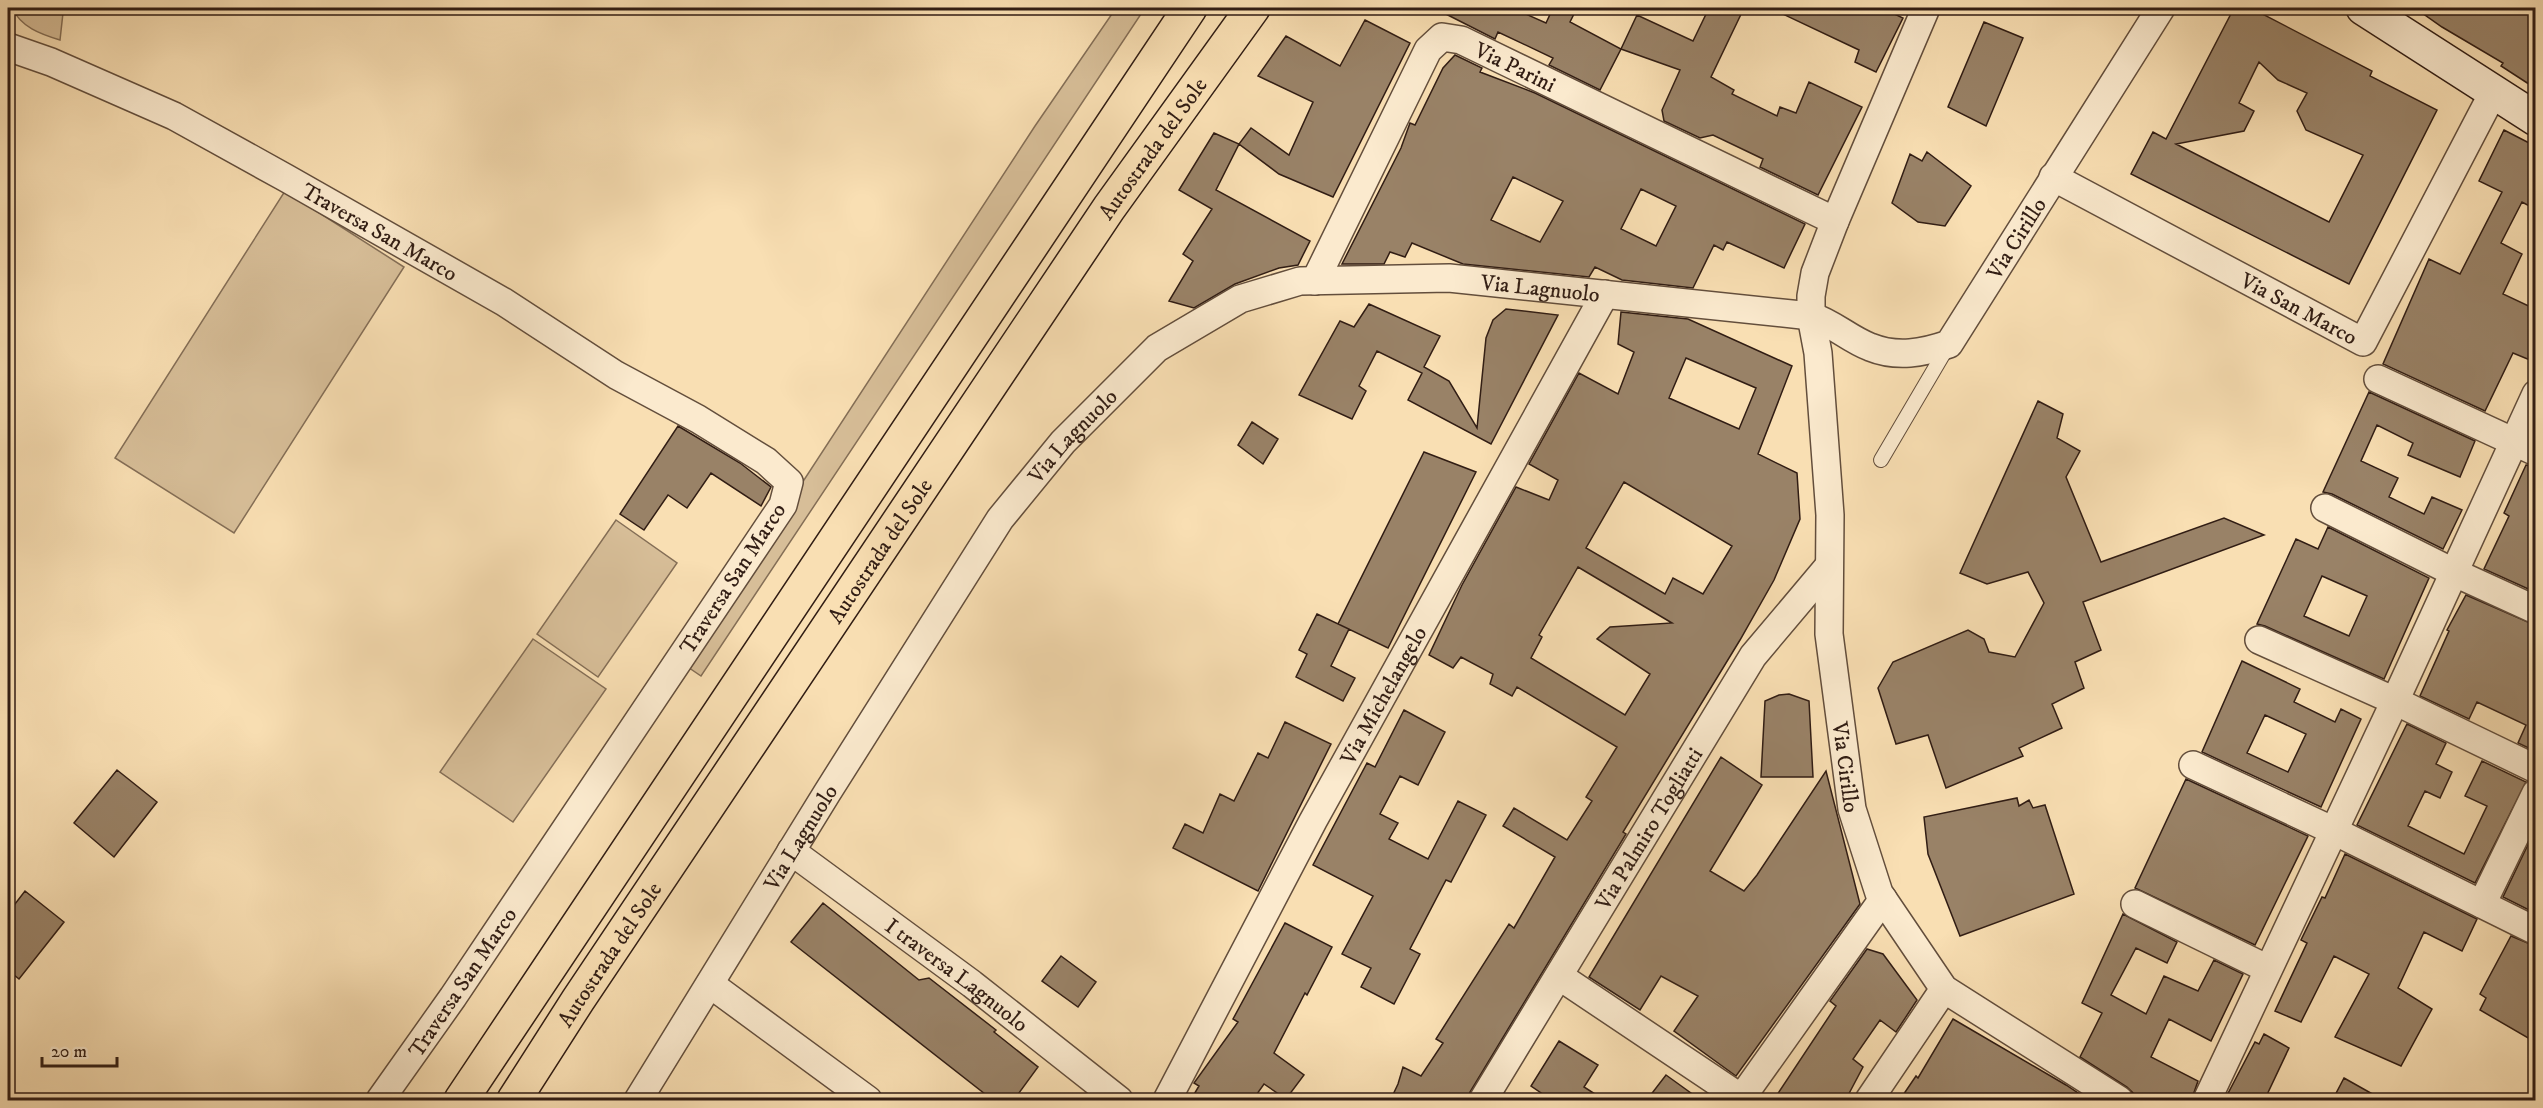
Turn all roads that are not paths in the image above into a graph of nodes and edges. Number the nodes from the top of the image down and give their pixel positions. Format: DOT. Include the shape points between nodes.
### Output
graph roads {
  1 [pos="1190,8"];
  2 [pos="1253,8"];
  3 [pos="1925,8"];
  4 [pos="2161,8"];
  5 [pos="2363,8"];
  6 [pos="8,46"];
  7 [pos="2493,93"];
  8 [pos="2535,119"];
  9 [pos="2053,177"];
  10 [pos="1835,221"];
  11 [pos="1315,281"];
  12 [pos="1605,294"];
  13 [pos="1811,316"];
  14 [pos="1949,344"];
  15 [pos="2378,379"];
  16 [pos="2535,394"];
  17 [pos="2524,446"];
  18 [pos="1881,460"];
  19 [pos="2325,508"];
  20 [pos="1828,567"];
  21 [pos="2453,572"];
  22 [pos="2535,610"];
  23 [pos="2259,640"];
  24 [pos="2395,701"];
  25 [pos="2193,765"];
  26 [pos="2535,769"];
  27 [pos="2535,793"];
  28 [pos="2334,831"];
  29 [pos="791,851"];
  30 [pos="1883,900"];
  31 [pos="2135,904"];
  32 [pos="2482,904"];
  33 [pos="2535,931"];
  34 [pos="2268,969"];
  35 [pos="1559,976"];
  36 [pos="710,984"];
  37 [pos="1944,989"];
  38 [pos="1742,1100"];
  39 [pos="380,1101"];
  40 [pos="461,1101"];
  41 [pos="514,1101"];
  42 [pos="638,1101"];
  43 [pos="868,1101"];
  44 [pos="1119,1101"];
  45 [pos="1167,1101"];
  46 [pos="1483,1101"];
  47 [pos="1869,1101"];
  48 [pos="2118,1101"];
  49 [pos="2207,1101"];
  1 -- 40 [label="highway, Autostrada del Sole"];
  2 -- 41 [label="highway, Autostrada del Sole" via="1109,208"];
  3 -- 10 [label="street, Via Cirillo"];
  4 -- 9 [label="street, Via Cirillo"];
  5 -- 7 [label="main road"];
  6 -- 39 [label="street, Traversa San Marco" via="174,116 286,178 504,302 616,375 698,419 766,461 789,482 777,515"];
  7 -- 8 [label="main road"];
  7 -- 9 [label="street, Via San Marco" via="2363,342"];
  9 -- 14 [label="street, Via Cirillo"];
  10 -- 11 [label="street, Via Parini" via="1461,40 1442,37 1428,50"];
  10 -- 13 [label="street, Via Cirillo" via="1815,273"];
  11 -- 12 [label="street, Via Lagnuolo" via="1449,278"];
  11 -- 29 [label="street, Via Lagnuolo" via="1300,281 1240,299 1157,348 1063,441 1000,519"];
  12 -- 13 [label="street, Via Lagnuolo"];
  12 -- 45 [label="street, Via Michelangelo" via="1319,810"];
  13 -- 14 [label="street" via="1828,321 1869,347 1894,353 1922,353"];
  13 -- 20 [label="street, Via Cirillo" via="1818,353 1830,515"];
  14 -- 18 [label="lane"];
  15 -- 17 [label="street"];
  16 -- 17 [label="street"];
  17 -- 21 [label="street"];
  19 -- 21 [label="street"];
  20 -- 30 [label="street, Via Cirillo" via="1828,634 1852,809"];
  20 -- 35 [label="street, Via Palmiro Togliatti" via="1753,656"];
  21 -- 22 [label="street"];
  21 -- 24 [label="street"];
  23 -- 24 [label="street"];
  24 -- 26 [label="street"];
  24 -- 28 [label="street"];
  25 -- 28 [label="street"];
  27 -- 32 [label="street"];
  28 -- 32 [label="street"];
  28 -- 34 [label="street"];
  29 -- 36 [label="street, Via Lagnuolo"];
  29 -- 44 [label="street, I traversa Lagnuolo" via="972,984"];
  30 -- 37 [label="street, Via Cirillo"];
  30 -- 38 [label="street"];
  31 -- 34 [label="street"];
  32 -- 33 [label="street"];
  34 -- 49 [label="street"];
  35 -- 38 [label="street"];
  35 -- 46 [label="street, Via Palmiro Togliatti"];
  36 -- 42 [label="street, Via Lagnuolo"];
  36 -- 43 [label="street"];
  37 -- 47 [label="street"];
  37 -- 48 [label="street, Via Cirillo"];
}
